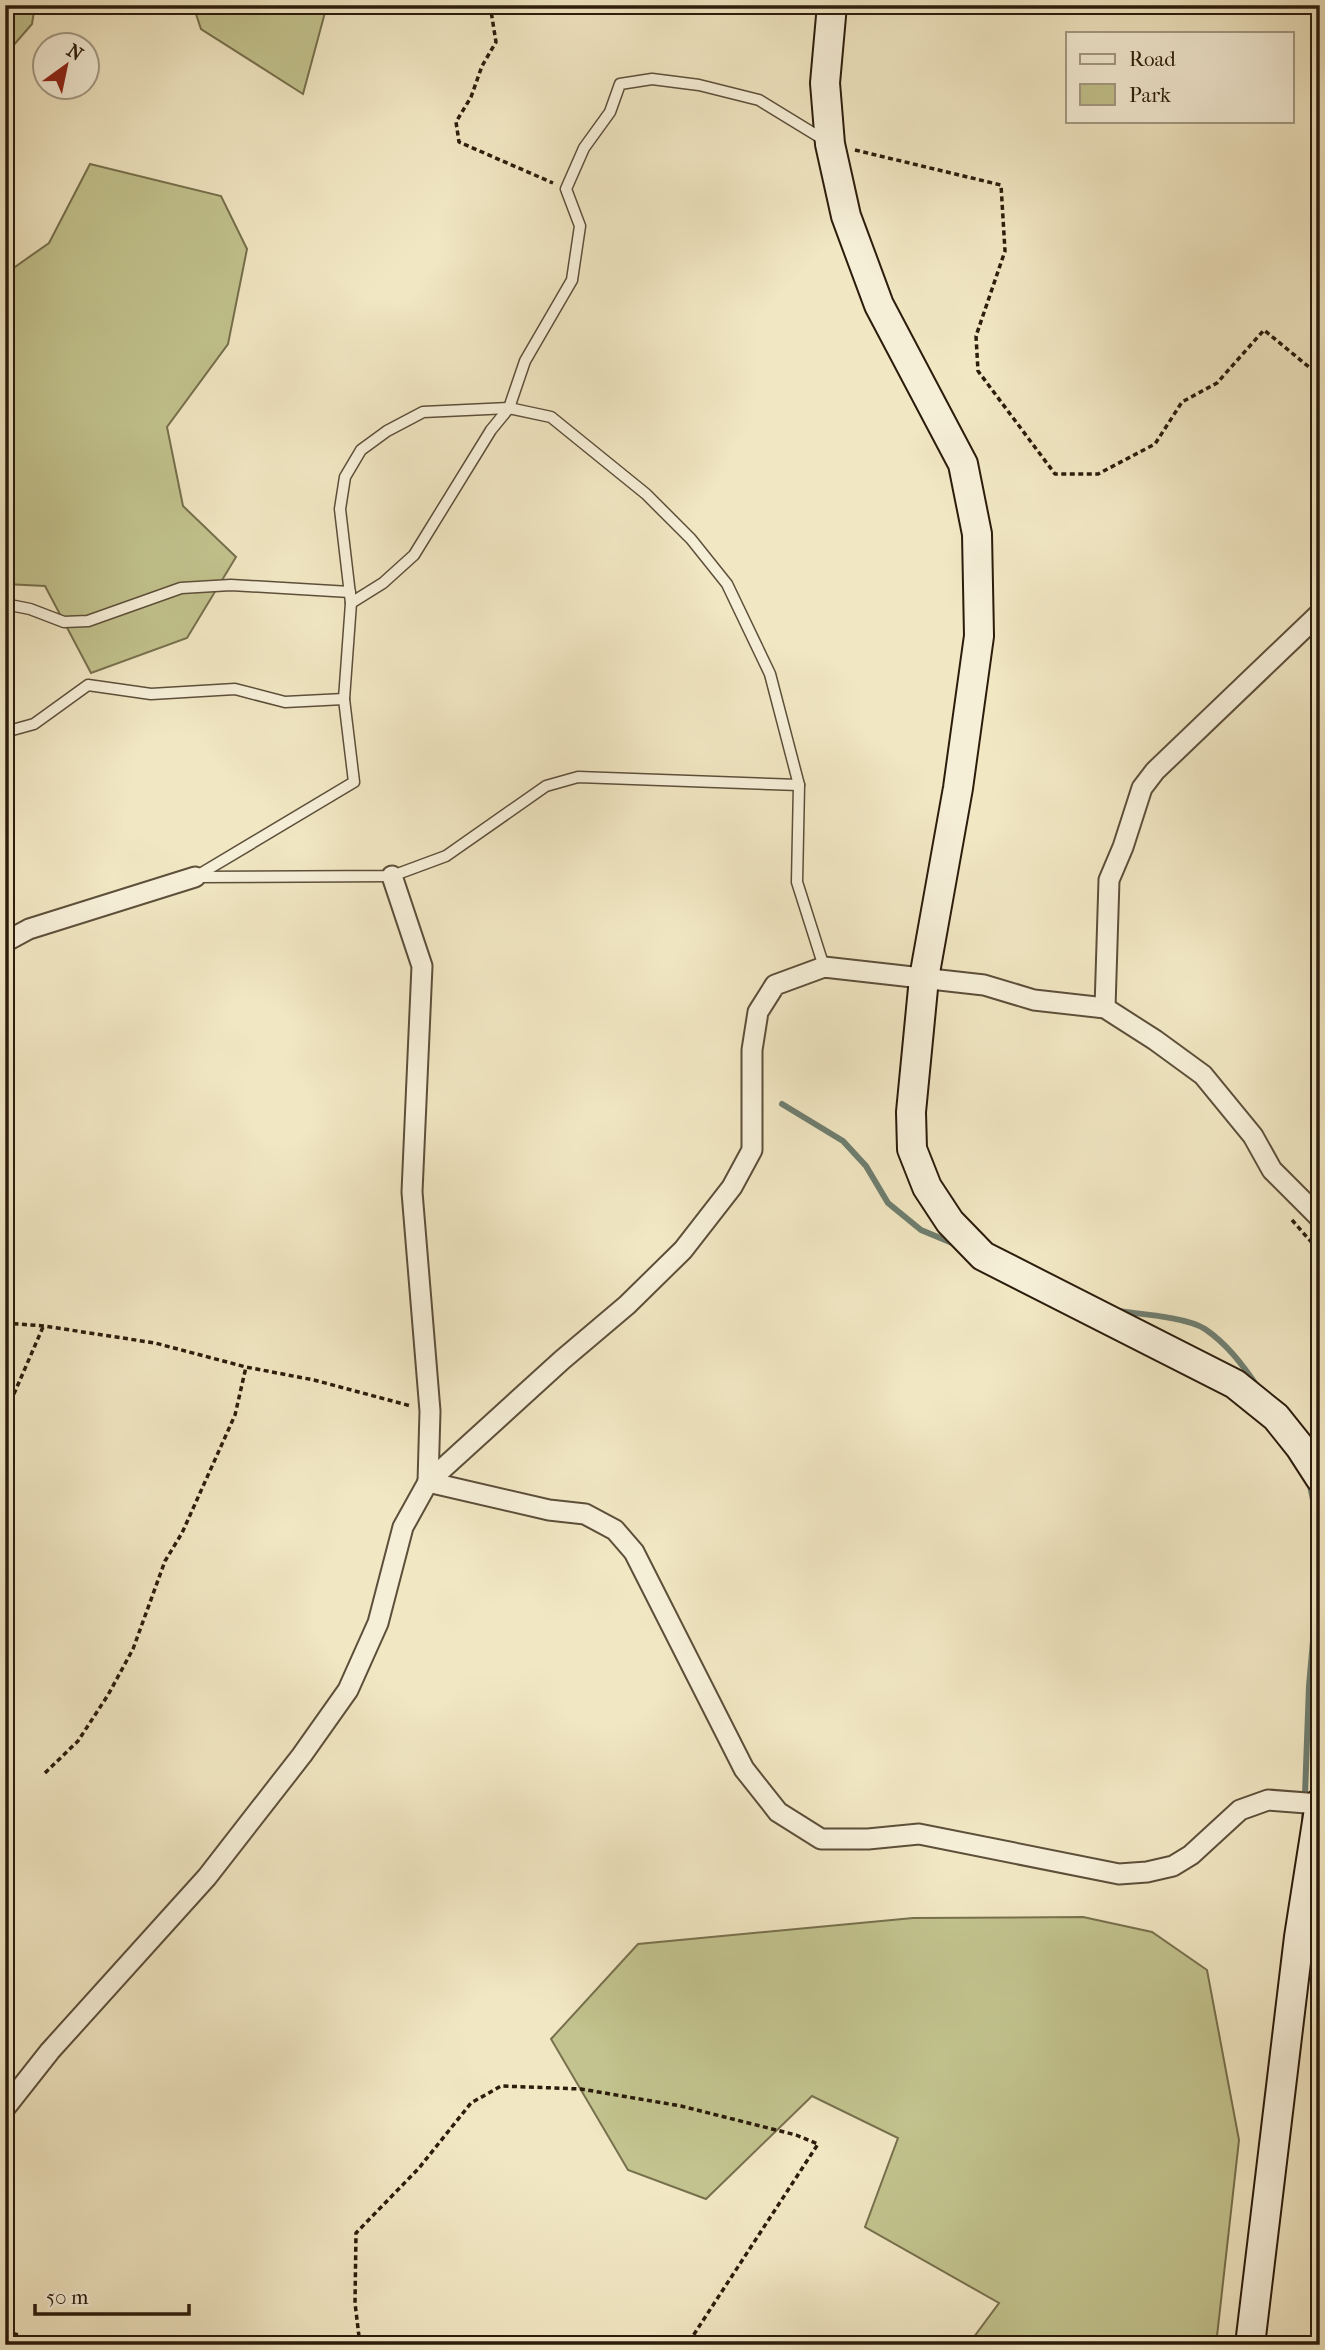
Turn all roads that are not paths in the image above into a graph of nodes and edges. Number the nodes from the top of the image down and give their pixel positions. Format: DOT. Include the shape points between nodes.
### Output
graph roads {
  1 [pos="832,5"];
  2 [pos="830,144"];
  3 [pos="509,408"];
  4 [pos="350,598"];
  5 [pos="5,604"];
  6 [pos="1320,613"];
  7 [pos="344,699"];
  8 [pos="5,732"];
  9 [pos="799,785"];
  10 [pos="392,876"];
  11 [pos="195,877"];
  12 [pos="5,942"];
  13 [pos="824,967"];
  14 [pos="924,978"];
  15 [pos="1105,1008"];
  16 [pos="1320,1219"];
  17 [pos="1320,1478"];
  18 [pos="428,1482"];
  19 [pos="1320,1803"];
  20 [pos="5,2108"];
  21 [pos="1250,2345"];
  1 -- 2 [label="street" via="825,83"];
  2 -- 3 [label="lane" via="759,100 652,79 621,84 566,189 580,226 572,280 525,361"];
  2 -- 14 [label="street" via="846,216 879,305 963,464 977,534 979,636"];
  3 -- 4 [label="lane" via="414,555 383,583"];
  3 -- 4 [label="lane" via="423,412 361,450 345,477 340,509"];
  3 -- 9 [label="lane" via="551,416 646,495 691,539 727,584 770,674"];
  4 -- 5 [label="lane" via="231,585 181,588 88,621 64,622"];
  4 -- 7 [label="lane"];
  6 -- 15 [label="street" via="1142,788 1109,880"];
  7 -- 8 [label="lane" via="285,702 236,689 151,694 88,685 34,724"];
  7 -- 11 [label="lane" via="354,782"];
  9 -- 10 [label="lane" via="578,777 546,786 446,856"];
  9 -- 13 [label="lane" via="797,882"];
  10 -- 11 [label="lane"];
  10 -- 18 [label="street" via="422,966 412,1192 430,1411"];
  11 -- 12 [label="street" via="29,929"];
  13 -- 14 [label="street"];
  13 -- 18 [label="street" via="775,985 758,1012 752,1050 752,1150 732,1187 683,1250 627,1305"];
  14 -- 15 [label="street" via="984,985 1034,1000"];
  14 -- 17 [label="street" via="911,1112 912,1149 927,1187 950,1222 983,1256 1235,1384 1276,1417"];
  15 -- 16 [label="street" via="1203,1075 1253,1136 1272,1170"];
  18 -- 19 [label="street" via="585,1514 615,1530 634,1552 744,1769 778,1812 821,1839 919,1834 1119,1874 1147,1872 1173,1866 1191,1855 1240,1810 1268,1801"];
  18 -- 20 [label="street" via="402,1527 378,1623 348,1690 207,1877 50,2051"];
  19 -- 21 [label="street" via="1299,1937"];
}
